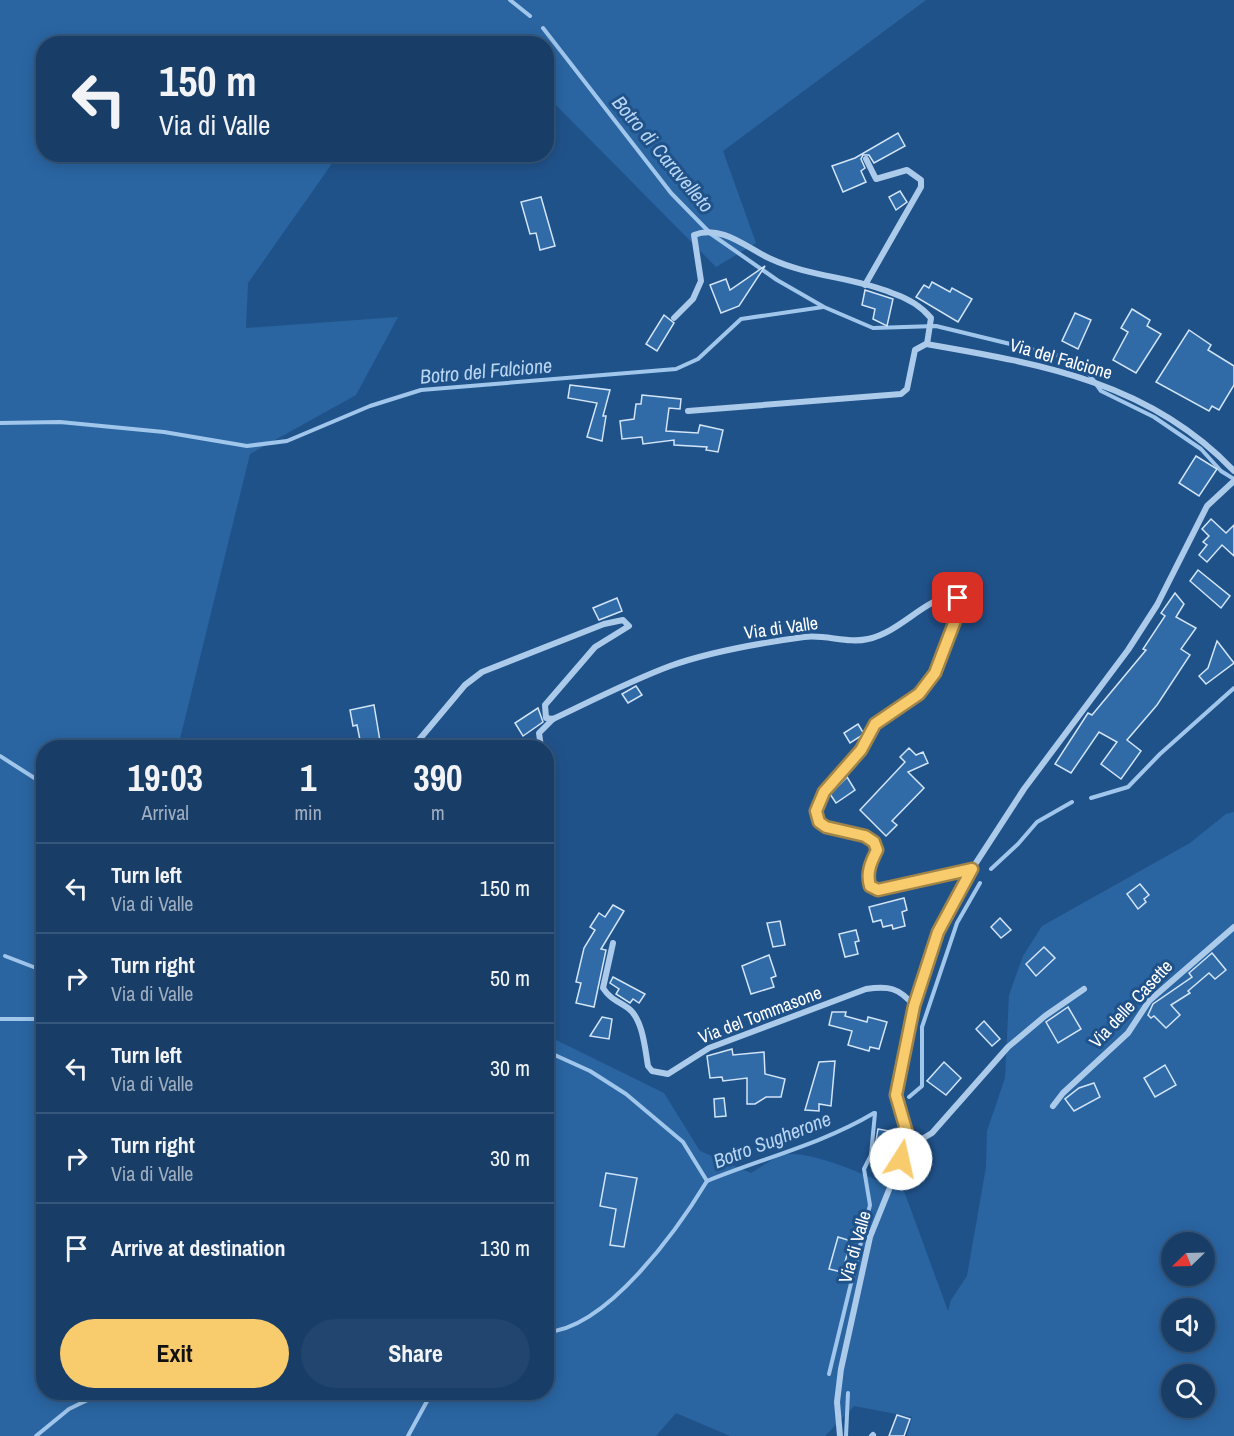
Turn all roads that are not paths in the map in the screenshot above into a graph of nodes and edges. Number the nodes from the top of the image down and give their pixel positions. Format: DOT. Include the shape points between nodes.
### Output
graph roads {
  1 [pos="866,159"];
  2 [pos="865,285"];
  3 [pos="674,318"];
  4 [pos="927,344"];
  5 [pos="687,411"];
  6 [pos="1234,471"];
  7 [pos="1232,483"];
  8 [pos="553,719"];
  9 [pos="419,740"];
  10 [pos="540,740"];
  11 [pos="972,869"];
  12 [pos="1234,927"];
  13 [pos="613,943"];
  14 [pos="1084,989"];
  15 [pos="914,1006"];
  16 [pos="1053,1106"];
  17 [pos="909,1140"];
  18 [pos="840,1436"];
  1 -- 2 [label="street" via="876,179 907,170 921,180 921,187"];
  2 -- 3 [label="street" via="790,266 724,236 699,233 694,235 699,288 693,300"];
  2 -- 4 [label="street" via="891,292 924,310 931,318"];
  4 -- 5 [label="street" via="915,350 909,383 901,394"];
  4 -- 6 [label="street, Via del Falcione" via="978,352 1100,382 1183,425"];
  7 -- 11 [label="street" via="1200,516 1157,605 1128,650 1024,789"];
  8 -- 9 [label="street" via="544,712 552,694 595,647 628,629 627,622 604,624 482,672 465,685"];
  8 -- 10 [label="street" via="539,733"];
  8 -- 11 [label="street, Via di Valle" via="660,670 711,654 805,637 867,640 891,631 953,595 961,605 935,673 919,694 875,724 861,750 824,792 816,811 819,822 826,827 865,836 874,842 877,850 868,880 878,890"];
  11 -- 15 [label="street" via="938,932"];
  12 -- 16 [label="street, Via delle Casette" via="1149,1001 1128,1033"];
  13 -- 15 [label="street, Via del Tommasone" via="603,988 609,998 630,1010 637,1020 652,1071 668,1074 709,1048 866,989 891,987"];
  14 -- 17 [label="street" via="1008,1047 932,1133"];
  15 -- 17 [label="street" via="896,1095"];
  17 -- 18 [label="street, Via di Valle" via="870,1237 841,1369 837,1402"];
}
